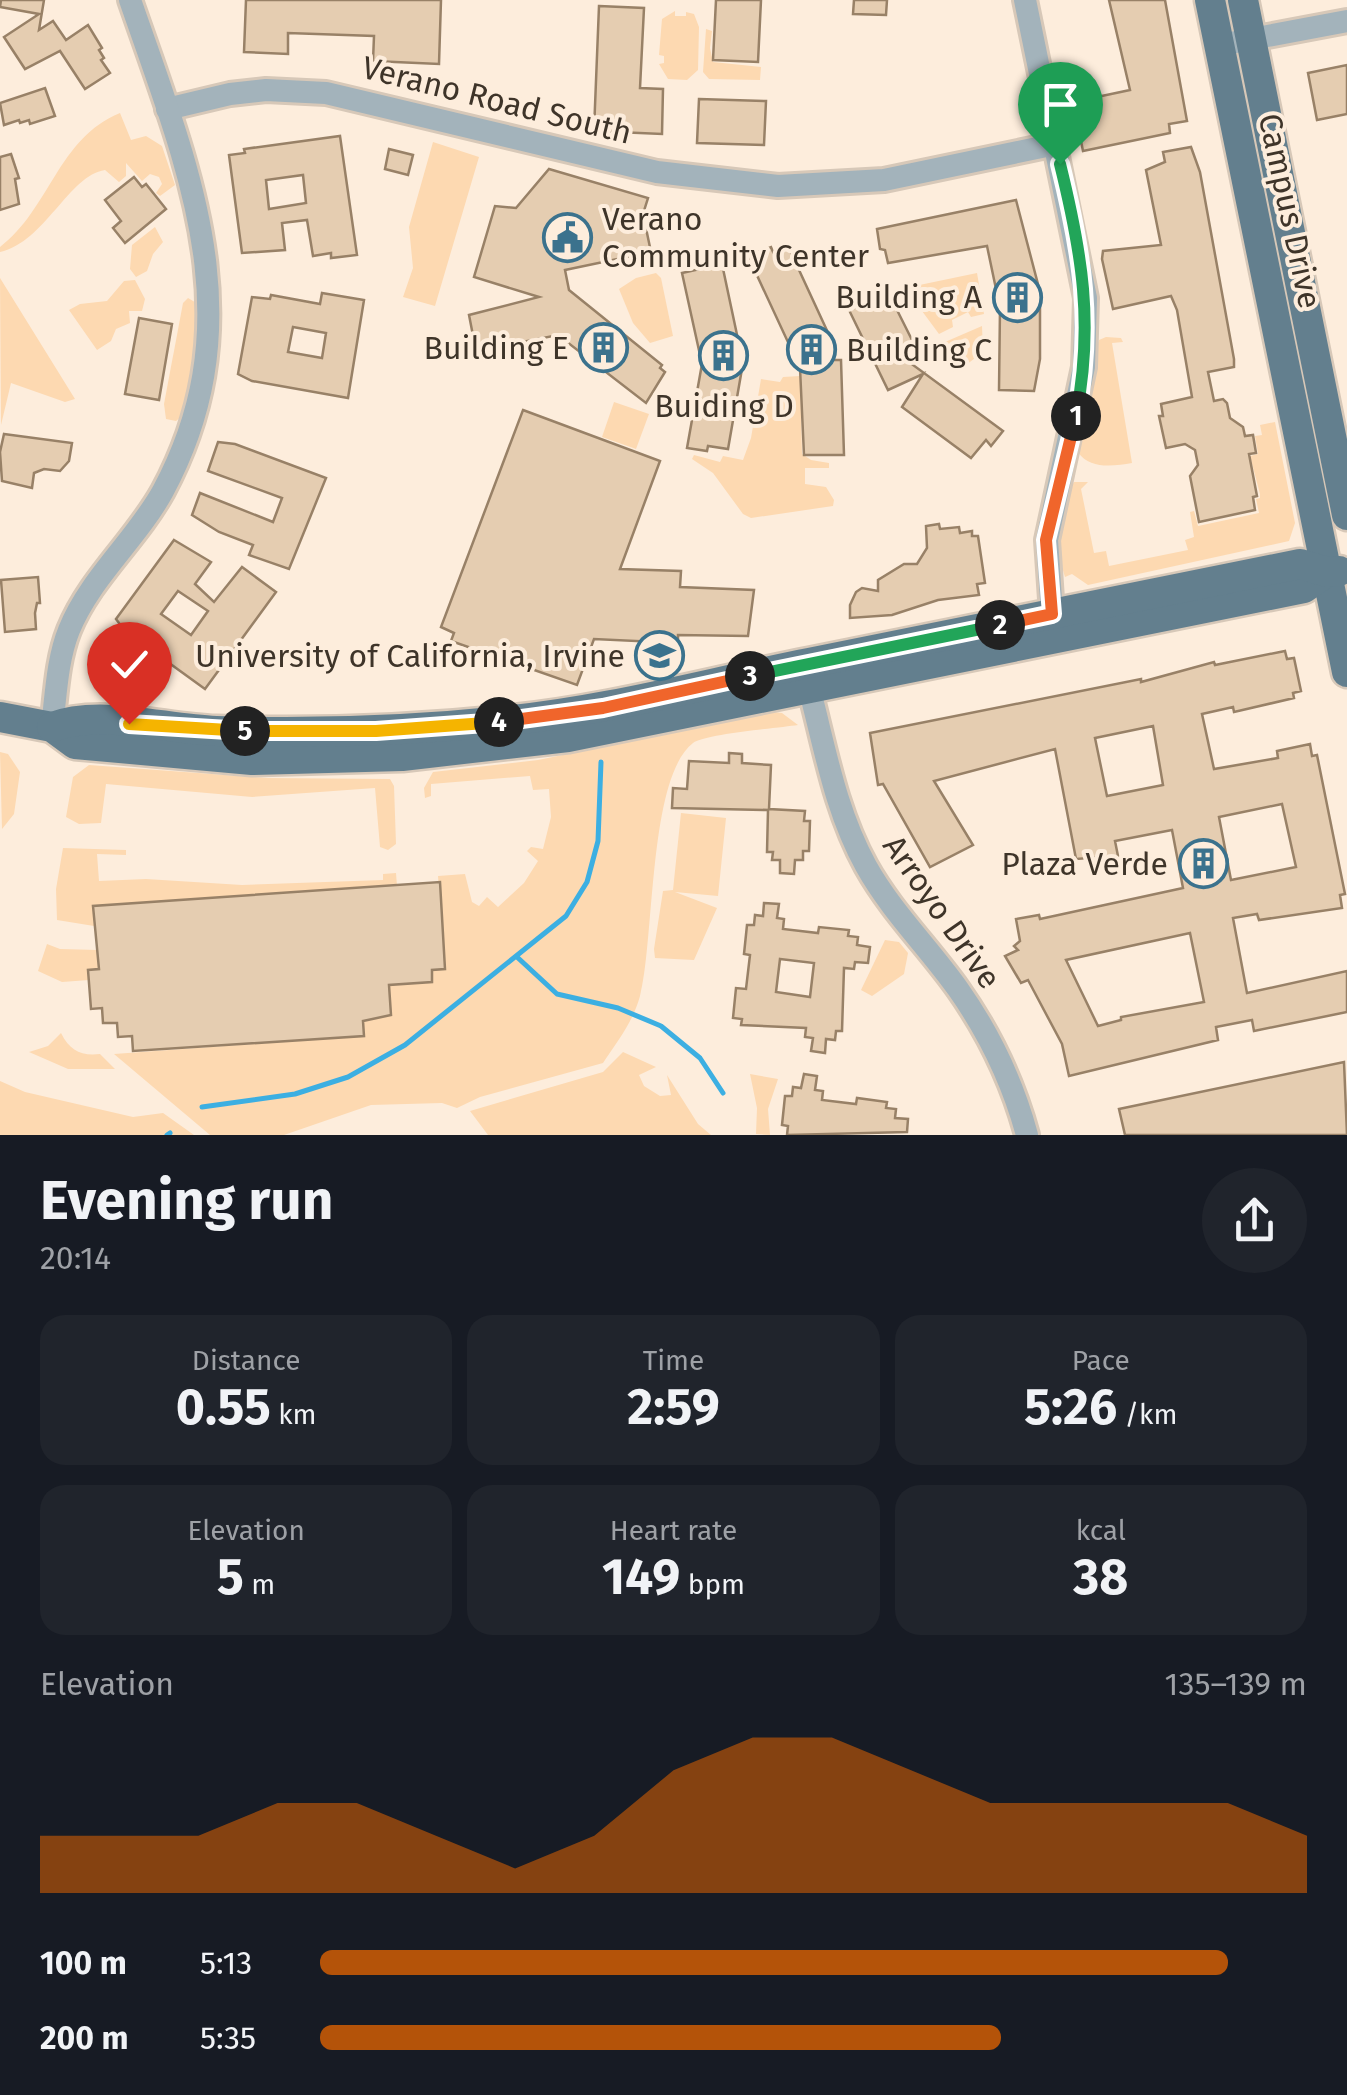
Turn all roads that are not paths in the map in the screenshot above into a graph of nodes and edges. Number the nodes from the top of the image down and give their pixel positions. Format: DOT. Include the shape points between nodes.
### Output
graph roads {
  1 [pos="130,0"];
  2 [pos="1025,0"];
  3 [pos="1210,0"];
  4 [pos="1243,0"];
  5 [pos="1347,21"];
  6 [pos="1251,39"];
  7 [pos="1220,45"];
  8 [pos="167,109"];
  9 [pos="1056,144"];
  10 [pos="1347,515"];
  11 [pos="1337,571"];
  12 [pos="1052,614"];
  13 [pos="951,660"];
  14 [pos="1347,672"];
  15 [pos="806,676"];
  16 [pos="0,717"];
  17 [pos="52,727"];
  18 [pos="1027,1135"];
  1 -- 8 [label="street"];
  2 -- 9 [label="street"];
  3 -- 7 [label="main road, Campus Drive"];
  4 -- 6 [label="main road, Campus Drive"];
  5 -- 6 [label="street"];
  6 -- 7 [label="street"];
  6 -- 10 [label="main road, Campus Drive"];
  7 -- 11 [label="main road, Campus Drive"];
  8 -- 9 [label="street, Verano Road South" via="266,90 326,93 684,178 744,185 884,180"];
  8 -- 17 [label="street" via="206,246 206,360 191,424 163,491 69,630"];
  9 -- 12 [label="street" via="1082,264 1086,324 1076,414 1046,540"];
  11 -- 12 [label="main road" via="1300,564"];
  11 -- 13 [label="main road" via="1304,588"];
  11 -- 14 [label="main road, Campus Drive"];
  12 -- 13 [label="main road" via="1047,627 968,644"];
  12 -- 15 [label="main road"];
  13 -- 15 [label="main road"];
  15 -- 17 [label="main road" via="434,728 230,731 76,718"];
  15 -- 18 [label="street, Arroyo Drive" via="846,826 868,870 985,1033"];
  16 -- 17 [label="main road"];
}
